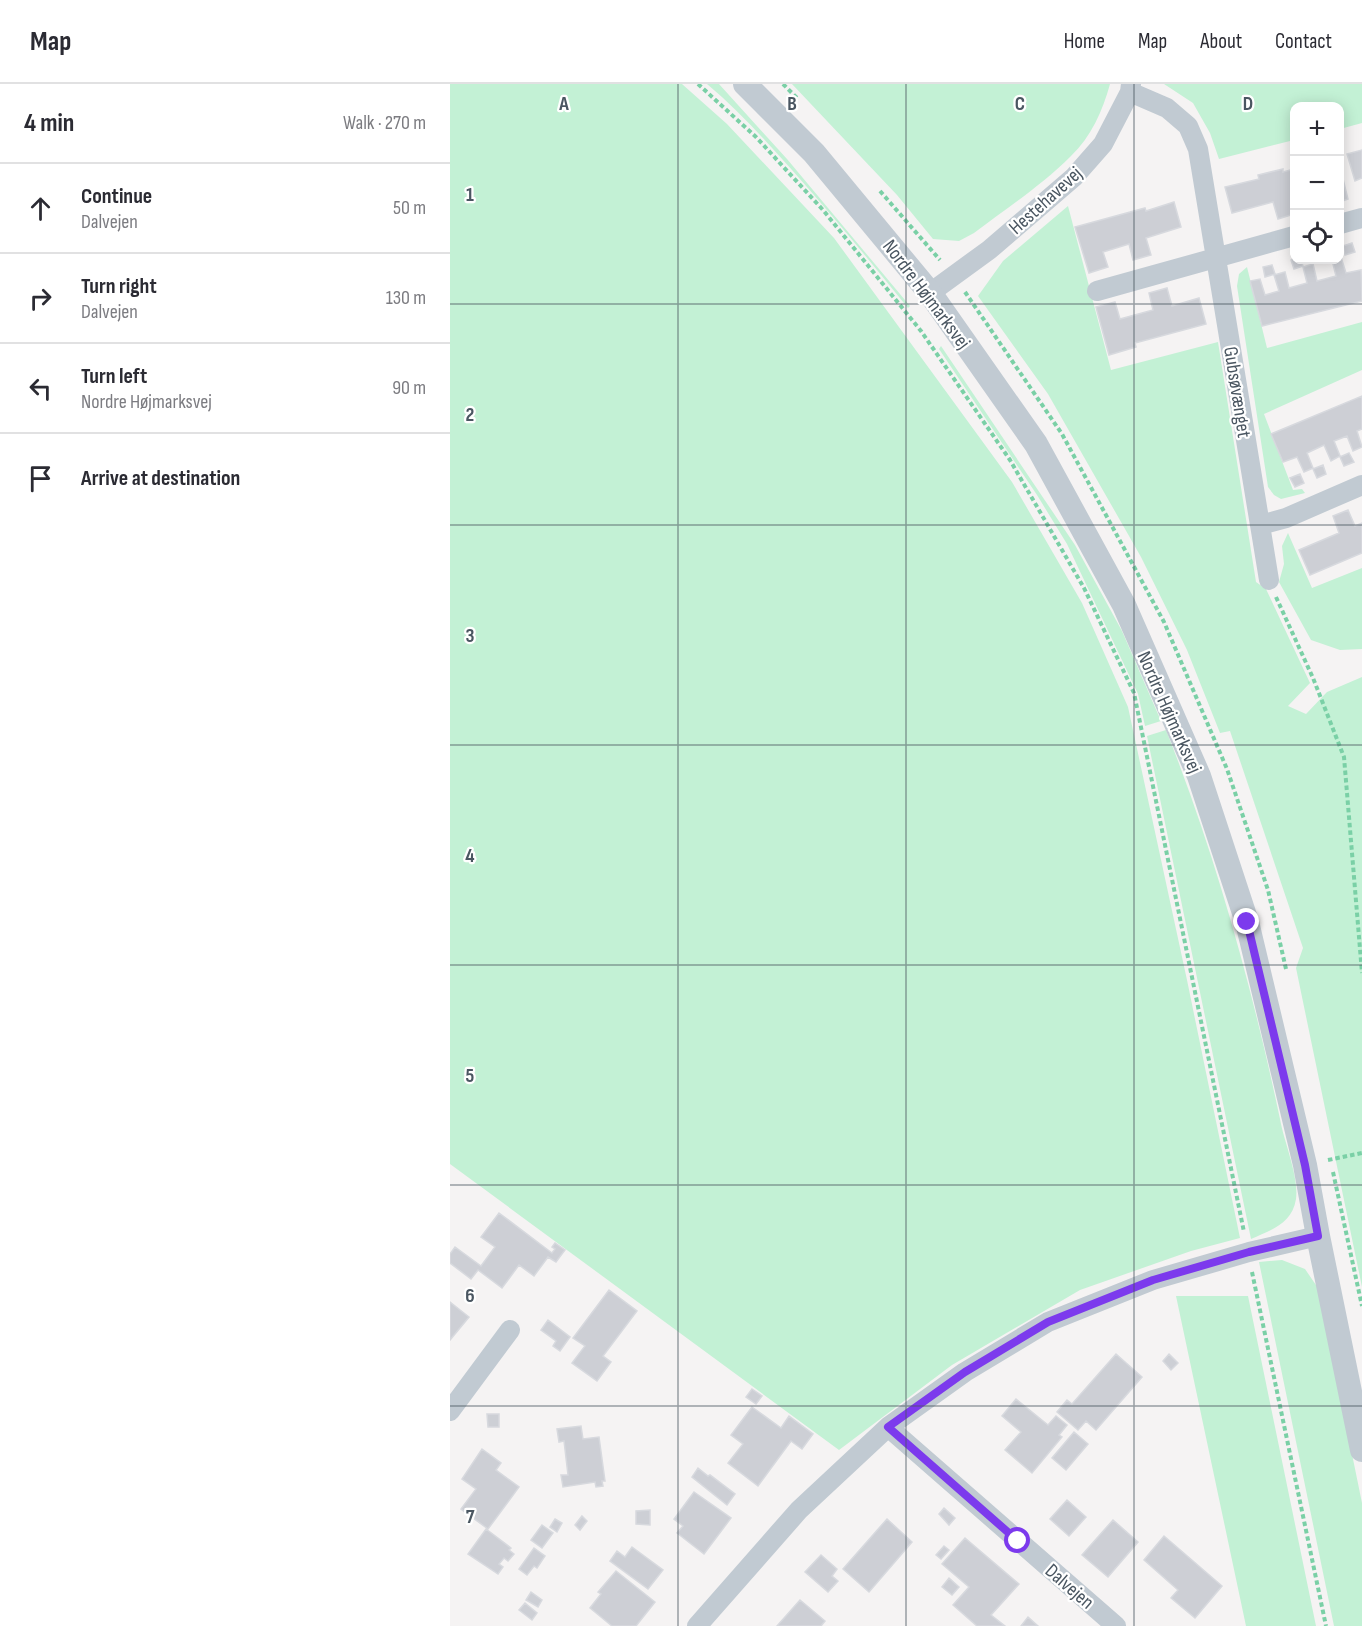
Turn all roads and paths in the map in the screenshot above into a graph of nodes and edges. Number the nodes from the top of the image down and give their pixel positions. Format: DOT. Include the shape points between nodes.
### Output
graph roads {
  1 [pos="698,84"];
  2 [pos="745,84"];
  3 [pos="1130,88"];
  4 [pos="1362,218"];
  5 [pos="1344,223"];
  6 [pos="1290,237"];
  7 [pos="1216,258"];
  8 [pos="1097,291"];
  9 [pos="930,293"];
  10 [pos="1362,485"];
  11 [pos="1260,525"];
  12 [pos="1269,580"];
  13 [pos="1362,973"];
  14 [pos="1362,1153"];
  15 [pos="1305,1165"];
  16 [pos="1318,1236"];
  17 [pos="1249,1252"];
  18 [pos="510,1330"];
  19 [pos="450,1411"];
  20 [pos="888,1427"];
  21 [pos="1362,1450"];
  22 [pos="697,1626"];
  23 [pos="1116,1626"];
  24 [pos="1326,1626"];
  1 -- 17 [label="path" via="756,137 823,210 921,332 1010,460 1084,588 1134,693"];
  2 -- 9 [label="street, Nordre Højmarksvej" via="814,153"];
  3 -- 7 [label="street, Gubsøvænget" via="1167,108 1188,126 1198,148"];
  3 -- 9 [label="street, Hestehavevej" via="1103,144 1074,177 989,250"];
  4 -- 5 [label="street"];
  6 -- 7 [label="street"];
  7 -- 8 [label="street"];
  7 -- 11 [label="street, Gubsøvænget"];
  9 -- 15 [label="street, Nordre Højmarksvej" via="1036,444 1124,605 1199,776 1247,922"];
  10 -- 11 [label="street"];
  11 -- 12 [label="street, Gubsøvænget"];
  12 -- 13 [label="path" via="1344,757"];
  14 -- 15 [label="path"];
  15 -- 16 [label="street, Nordre Højmarksvej"];
  16 -- 17 [label="street"];
  16 -- 21 [label="street, Nordre Højmarksvej"];
  17 -- 20 [label="street" via="1153,1280 1048,1322 965,1372"];
  17 -- 24 [label="path"];
  18 -- 19 [label="street"];
  20 -- 22 [label="street" via="799,1510"];
  20 -- 23 [label="street, Dalvejen"];
}
